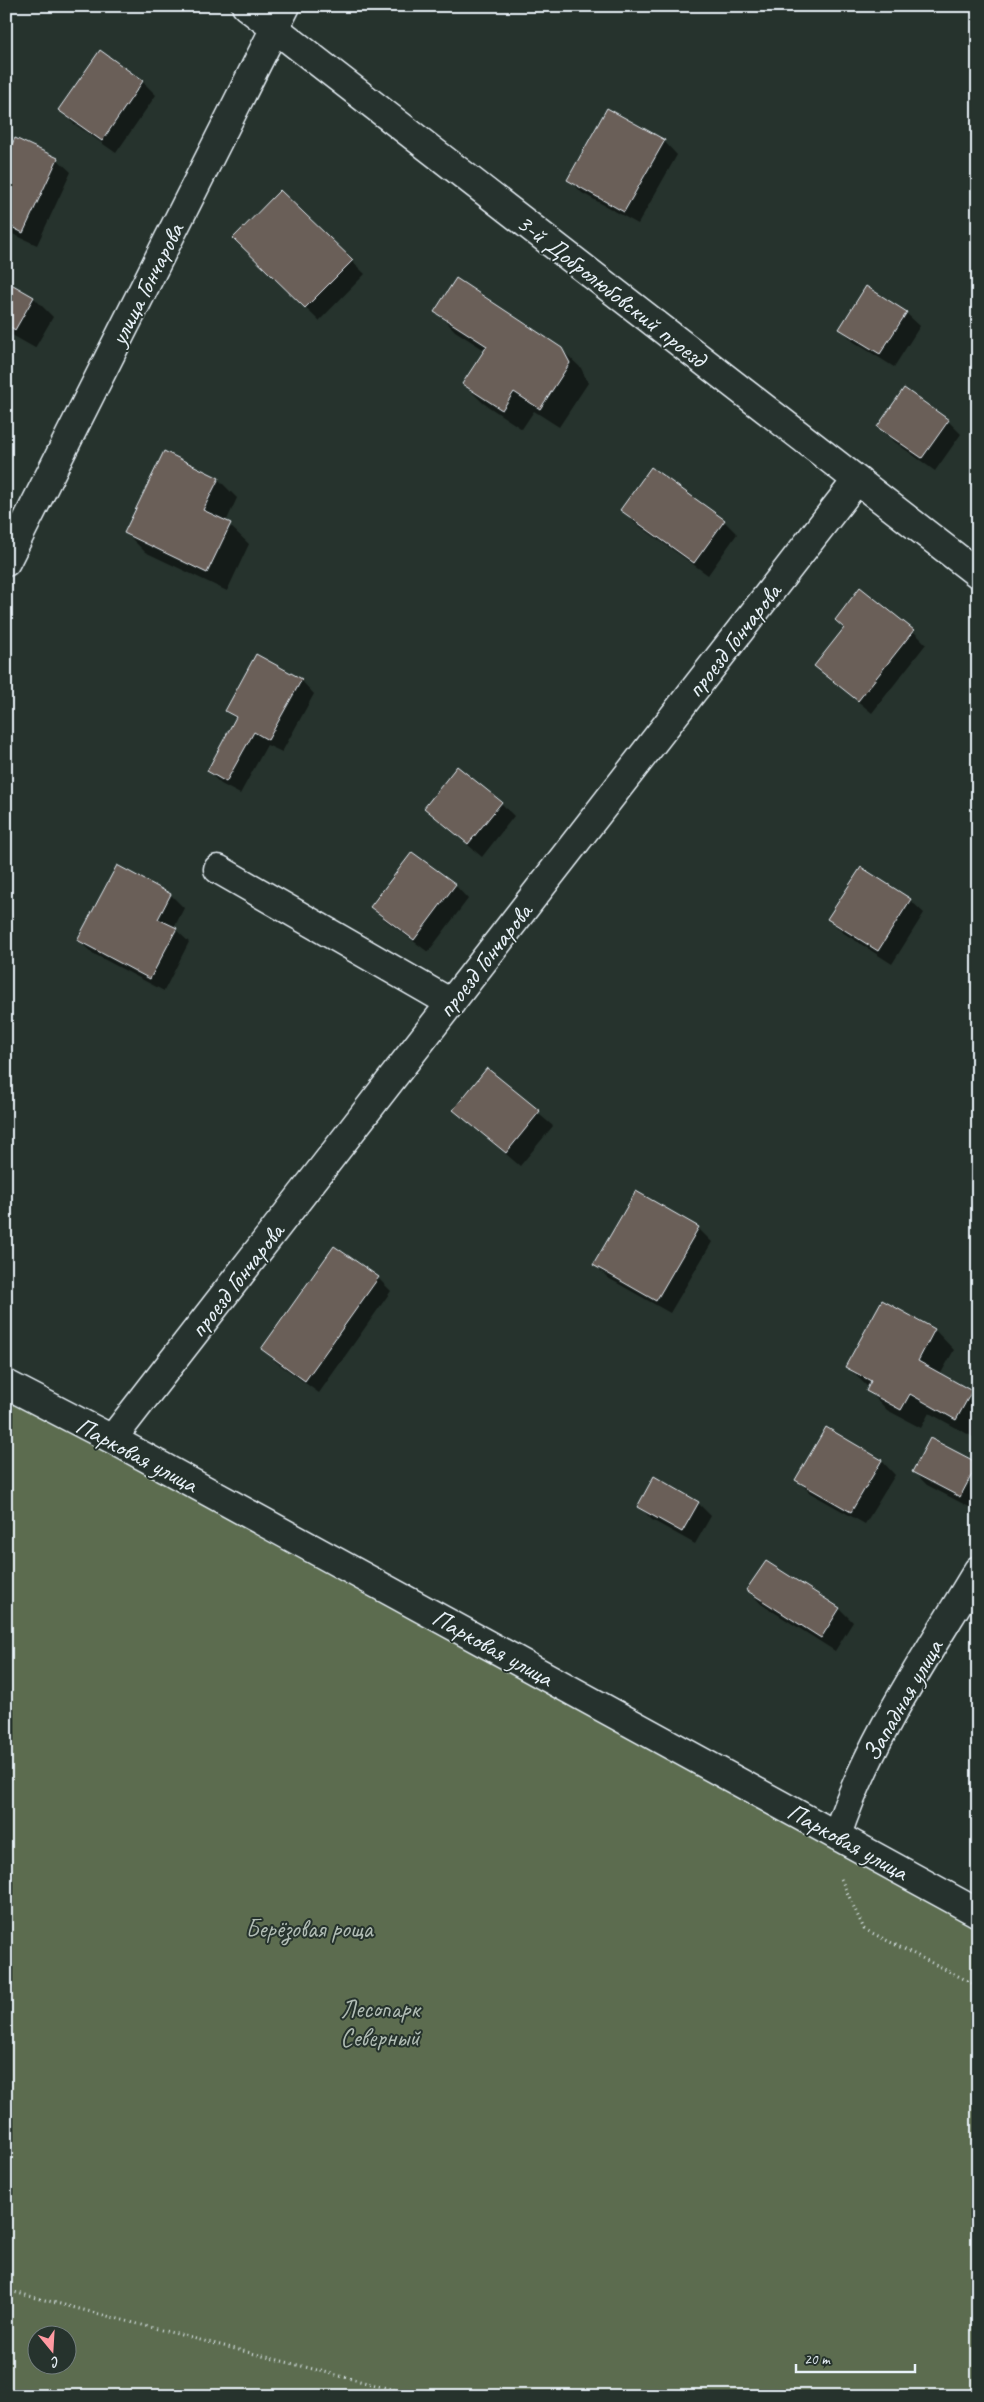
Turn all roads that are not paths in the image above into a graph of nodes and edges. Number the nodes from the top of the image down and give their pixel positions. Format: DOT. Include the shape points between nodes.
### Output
graph roads {
  1 [pos="246,6"];
  2 [pos="280,17"];
  3 [pos="857,480"];
  4 [pos="6,562"];
  5 [pos="978,574"];
  6 [pos="218,869"];
  7 [pos="451,1003"];
  8 [pos="6,1384"];
  9 [pos="112,1439"];
  10 [pos="978,1570"];
  11 [pos="837,1835"];
  12 [pos="978,1913"];
  1 -- 2 [label="street, 3-й Добролюбовский проезд"];
  2 -- 3 [label="street, 3-й Добролюбовский проезд"];
  2 -- 4 [label="street, улица Гончарова"];
  3 -- 5 [label="street, 3-й Добролюбовский проезд"];
  3 -- 7 [label="street, проезд Гончарова"];
  6 -- 7 [label="street"];
  7 -- 9 [label="street, проезд Гончарова"];
  8 -- 9 [label="street, Парковая улица"];
  9 -- 11 [label="street, Парковая улица"];
  10 -- 11 [label="street, Западная улица" via="872,1748 850,1795"];
  11 -- 12 [label="street, Парковая улица"];
}
